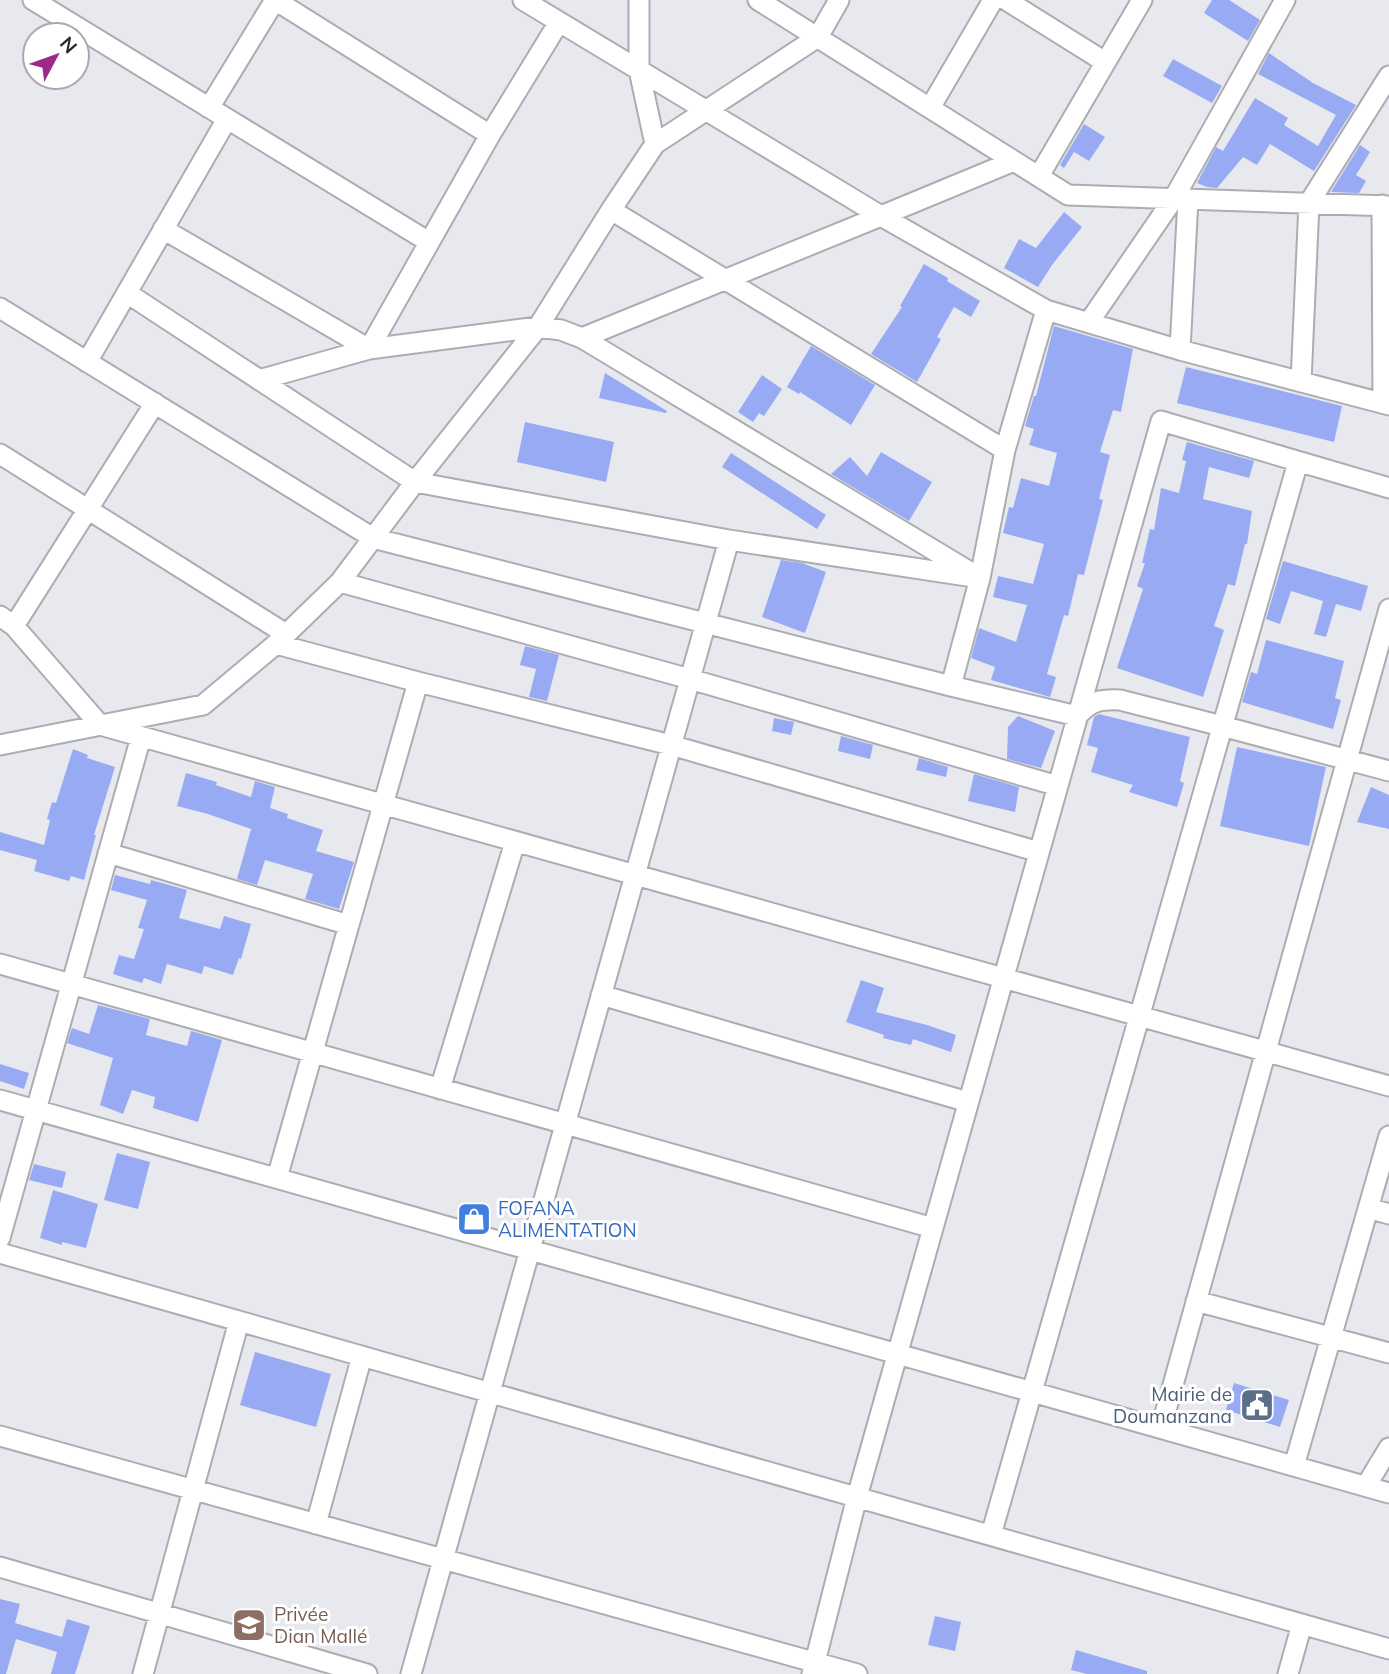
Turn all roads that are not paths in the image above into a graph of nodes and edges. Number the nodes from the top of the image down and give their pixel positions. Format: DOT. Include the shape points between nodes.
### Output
graph roads {
  1 [pos="33,0"];
  2 [pos="275,0"];
  3 [pos="523,0"];
  4 [pos="639,0"];
  5 [pos="758,0"];
  6 [pos="839,0"];
  7 [pos="993,0"];
  8 [pos="1006,0"];
  9 [pos="1142,0"];
  10 [pos="1285,0"];
  11 [pos="559,22"];
  12 [pos="818,37"];
  13 [pos="1105,62"];
  14 [pos="639,70"];
  15 [pos="1389,76"];
  16 [pos="209,108"];
  17 [pos="930,108"];
  18 [pos="706,110"];
  19 [pos="227,118"];
  20 [pos="490,135"];
  21 [pos="655,144"];
  22 [pos="1014,161"];
  23 [pos="1038,176"];
  24 [pos="1181,198"];
  25 [pos="1309,203"];
  26 [pos="1386,206"];
  27 [pos="611,210"];
  28 [pos="881,216"];
  29 [pos="163,229"];
  30 [pos="429,242"];
  31 [pos="725,280"];
  32 [pos="127,293"];
  33 [pos="0,308"];
  34 [pos="1046,310"];
  35 [pos="1089,323"];
  36 [pos="538,327"];
  37 [pos="582,338"];
  38 [pos="369,349"];
  39 [pos="1180,350"];
  40 [pos="88,362"];
  41 [pos="260,380"];
  42 [pos="1301,382"];
  43 [pos="155,403"];
  44 [pos="1386,404"];
  45 [pos="1004,450"];
  46 [pos="0,454"];
  47 [pos="1298,462"];
  48 [pos="415,482"];
  49 [pos="1389,488"];
  50 [pos="88,509"];
  51 [pos="373,538"];
  52 [pos="729,540"];
  53 [pos="980,578"];
  54 [pos="340,582"];
  55 [pos="1389,610"];
  56 [pos="7,621"];
  57 [pos="705,624"];
  58 [pos="1386,630"];
  59 [pos="281,639"];
  60 [pos="690,679"];
  61 [pos="418,682"];
  62 [pos="951,687"];
  63 [pos="1077,716"];
  64 [pos="100,725"];
  65 [pos="1222,726"];
  66 [pos="141,737"];
  67 [pos="671,746"];
  68 [pos="1,748"];
  69 [pos="1347,760"];
  70 [pos="1389,771"];
  71 [pos="1058,786"];
  72 [pos="383,805"];
  73 [pos="515,842"];
  74 [pos="1039,852"];
  75 [pos="108,853"];
  76 [pos="635,875"];
  77 [pos="349,925"];
  78 [pos="0,964"];
  79 [pos="1003,978"];
  80 [pos="71,984"];
  81 [pos="601,995"];
  82 [pos="1139,1016"];
  83 [pos="1266,1052"];
  84 [pos="312,1053"];
  85 [pos="1389,1086"];
  86 [pos="440,1089"];
  87 [pos="0,1100"];
  88 [pos="968,1102"];
  89 [pos="36,1110"];
  90 [pos="565,1124"];
  91 [pos="1389,1136"];
  92 [pos="277,1178"];
  93 [pos="1368,1208"];
  94 [pos="1389,1214"];
  95 [pos="933,1228"];
  96 [pos="0,1238"];
  97 [pos="530,1250"];
  98 [pos="0,1253"];
  99 [pos="1196,1301"];
  100 [pos="239,1321"];
  101 [pos="1331,1337"];
  102 [pos="897,1353"];
  103 [pos="1389,1353"];
  104 [pos="362,1356"];
  105 [pos="1032,1392"];
  106 [pos="490,1393"];
  107 [pos="1161,1428"];
  108 [pos="0,1436"];
  109 [pos="1389,1448"];
  110 [pos="1294,1466"];
  111 [pos="1366,1486"];
  112 [pos="193,1489"];
  113 [pos="1389,1493"];
  114 [pos="857,1497"];
  115 [pos="316,1524"];
  116 [pos="991,1535"];
  117 [pos="443,1559"];
  118 [pos="0,1567"];
  119 [pos="159,1614"];
  120 [pos="1302,1624"];
  121 [pos="1389,1648"];
  122 [pos="814,1668"];
  123 [pos="143,1674"];
  124 [pos="367,1674"];
  125 [pos="411,1674"];
  126 [pos="857,1674"];
  127 [pos="1288,1674"];
  1 -- 16 [label="street"];
  2 -- 16 [label="street"];
  2 -- 20 [label="street"];
  3 -- 11 [label="street"];
  4 -- 14 [label="street"];
  5 -- 12 [label="street"];
  6 -- 12 [label="street"];
  7 -- 17 [label="street"];
  8 -- 13 [label="street"];
  9 -- 13 [label="street"];
  10 -- 24 [label="street"];
  11 -- 14 [label="street"];
  11 -- 20 [label="street"];
  12 -- 17 [label="street"];
  12 -- 18 [label="street"];
  13 -- 23 [label="street"];
  14 -- 18 [label="street"];
  14 -- 21 [label="street"];
  15 -- 25 [label="street"];
  16 -- 19 [label="street"];
  17 -- 22 [label="street"];
  18 -- 21 [label="street"];
  18 -- 28 [label="street"];
  19 -- 29 [label="street"];
  19 -- 30 [label="street"];
  20 -- 30 [label="street"];
  21 -- 27 [label="street"];
  22 -- 23 [label="street"];
  22 -- 28 [label="street"];
  23 -- 24 [label="street" via="1068,195"];
  24 -- 25 [label="street"];
  24 -- 35 [label="street"];
  24 -- 39 [label="street"];
  25 -- 26 [label="street"];
  25 -- 42 [label="street"];
  26 -- 44 [label="street"];
  27 -- 31 [label="street"];
  27 -- 36 [label="street"];
  28 -- 31 [label="street"];
  28 -- 34 [label="street"];
  29 -- 32 [label="street"];
  29 -- 38 [label="street"];
  30 -- 38 [label="street"];
  31 -- 37 [label="street"];
  31 -- 45 [label="street"];
  32 -- 40 [label="street"];
  32 -- 41 [label="street"];
  33 -- 40 [label="street"];
  34 -- 35 [label="street"];
  34 -- 45 [label="street"];
  35 -- 39 [label="street"];
  36 -- 37 [label="street"];
  36 -- 38 [label="street"];
  36 -- 48 [label="street"];
  37 -- 53 [label="street"];
  38 -- 41 [label="street"];
  39 -- 42 [label="street"];
  40 -- 43 [label="street"];
  41 -- 48 [label="street"];
  42 -- 44 [label="street"];
  43 -- 50 [label="street"];
  43 -- 51 [label="street"];
  45 -- 53 [label="street"];
  46 -- 50 [label="street"];
  47 -- 49 [label="street"];
  47 -- 63 [label="street" via="1161,421"];
  47 -- 65 [label="street"];
  48 -- 51 [label="street"];
  48 -- 52 [label="street"];
  50 -- 56 [label="street"];
  50 -- 59 [label="street"];
  51 -- 54 [label="street"];
  51 -- 57 [label="street"];
  52 -- 53 [label="street"];
  52 -- 57 [label="street"];
  53 -- 62 [label="street"];
  54 -- 59 [label="street"];
  54 -- 60 [label="street"];
  55 -- 58 [label="street"];
  56 -- 64 [label="street"];
  57 -- 60 [label="street"];
  57 -- 62 [label="street"];
  58 -- 69 [label="street"];
  59 -- 61 [label="street"];
  59 -- 64 [label="street" via="203,705"];
  60 -- 67 [label="street"];
  60 -- 71 [label="street"];
  61 -- 67 [label="street"];
  61 -- 72 [label="street"];
  62 -- 63 [label="street"];
  63 -- 65 [label="street" via="1092,703 1121,700"];
  63 -- 71 [label="street"];
  64 -- 66 [label="street"];
  64 -- 68 [label="street"];
  65 -- 69 [label="street"];
  65 -- 82 [label="street"];
  66 -- 72 [label="street"];
  66 -- 75 [label="street"];
  67 -- 74 [label="street"];
  67 -- 76 [label="street"];
  69 -- 70 [label="street"];
  69 -- 83 [label="street"];
  71 -- 74 [label="street"];
  72 -- 73 [label="street"];
  72 -- 77 [label="street"];
  73 -- 76 [label="street"];
  73 -- 86 [label="street"];
  74 -- 79 [label="street"];
  75 -- 77 [label="street"];
  75 -- 80 [label="street"];
  76 -- 79 [label="street"];
  76 -- 81 [label="street"];
  77 -- 84 [label="street"];
  78 -- 80 [label="street"];
  79 -- 82 [label="street"];
  79 -- 88 [label="street"];
  80 -- 84 [label="street"];
  80 -- 89 [label="street"];
  81 -- 88 [label="street"];
  81 -- 90 [label="street"];
  82 -- 83 [label="street"];
  82 -- 105 [label="street"];
  83 -- 85 [label="street"];
  83 -- 99 [label="street"];
  84 -- 86 [label="street"];
  84 -- 92 [label="street"];
  86 -- 90 [label="street"];
  87 -- 89 [label="street"];
  88 -- 95 [label="street"];
  89 -- 92 [label="street"];
  89 -- 96 [label="street"];
  90 -- 95 [label="street"];
  90 -- 97 [label="street"];
  91 -- 93 [label="street"];
  92 -- 97 [label="street"];
  93 -- 94 [label="street"];
  93 -- 101 [label="street"];
  95 -- 102 [label="street"];
  97 -- 102 [label="street"];
  97 -- 106 [label="street"];
  98 -- 100 [label="street"];
  99 -- 101 [label="street"];
  99 -- 107 [label="street"];
  100 -- 104 [label="street"];
  100 -- 112 [label="street"];
  101 -- 103 [label="street"];
  101 -- 110 [label="street"];
  102 -- 105 [label="street"];
  102 -- 114 [label="street"];
  104 -- 106 [label="street"];
  104 -- 115 [label="street"];
  105 -- 107 [label="street"];
  105 -- 116 [label="street"];
  106 -- 114 [label="street"];
  106 -- 117 [label="street"];
  107 -- 110 [label="street"];
  108 -- 112 [label="street"];
  109 -- 111 [label="street"];
  110 -- 111 [label="street"];
  111 -- 113 [label="street"];
  112 -- 115 [label="street"];
  112 -- 119 [label="street"];
  114 -- 116 [label="street"];
  114 -- 122 [label="street"];
  115 -- 117 [label="street"];
  116 -- 120 [label="street"];
  117 -- 122 [label="street"];
  117 -- 125 [label="street"];
  118 -- 119 [label="street"];
  119 -- 123 [label="street"];
  119 -- 124 [label="street"];
  120 -- 121 [label="street"];
  120 -- 127 [label="street"];
  122 -- 126 [label="street"];
}
